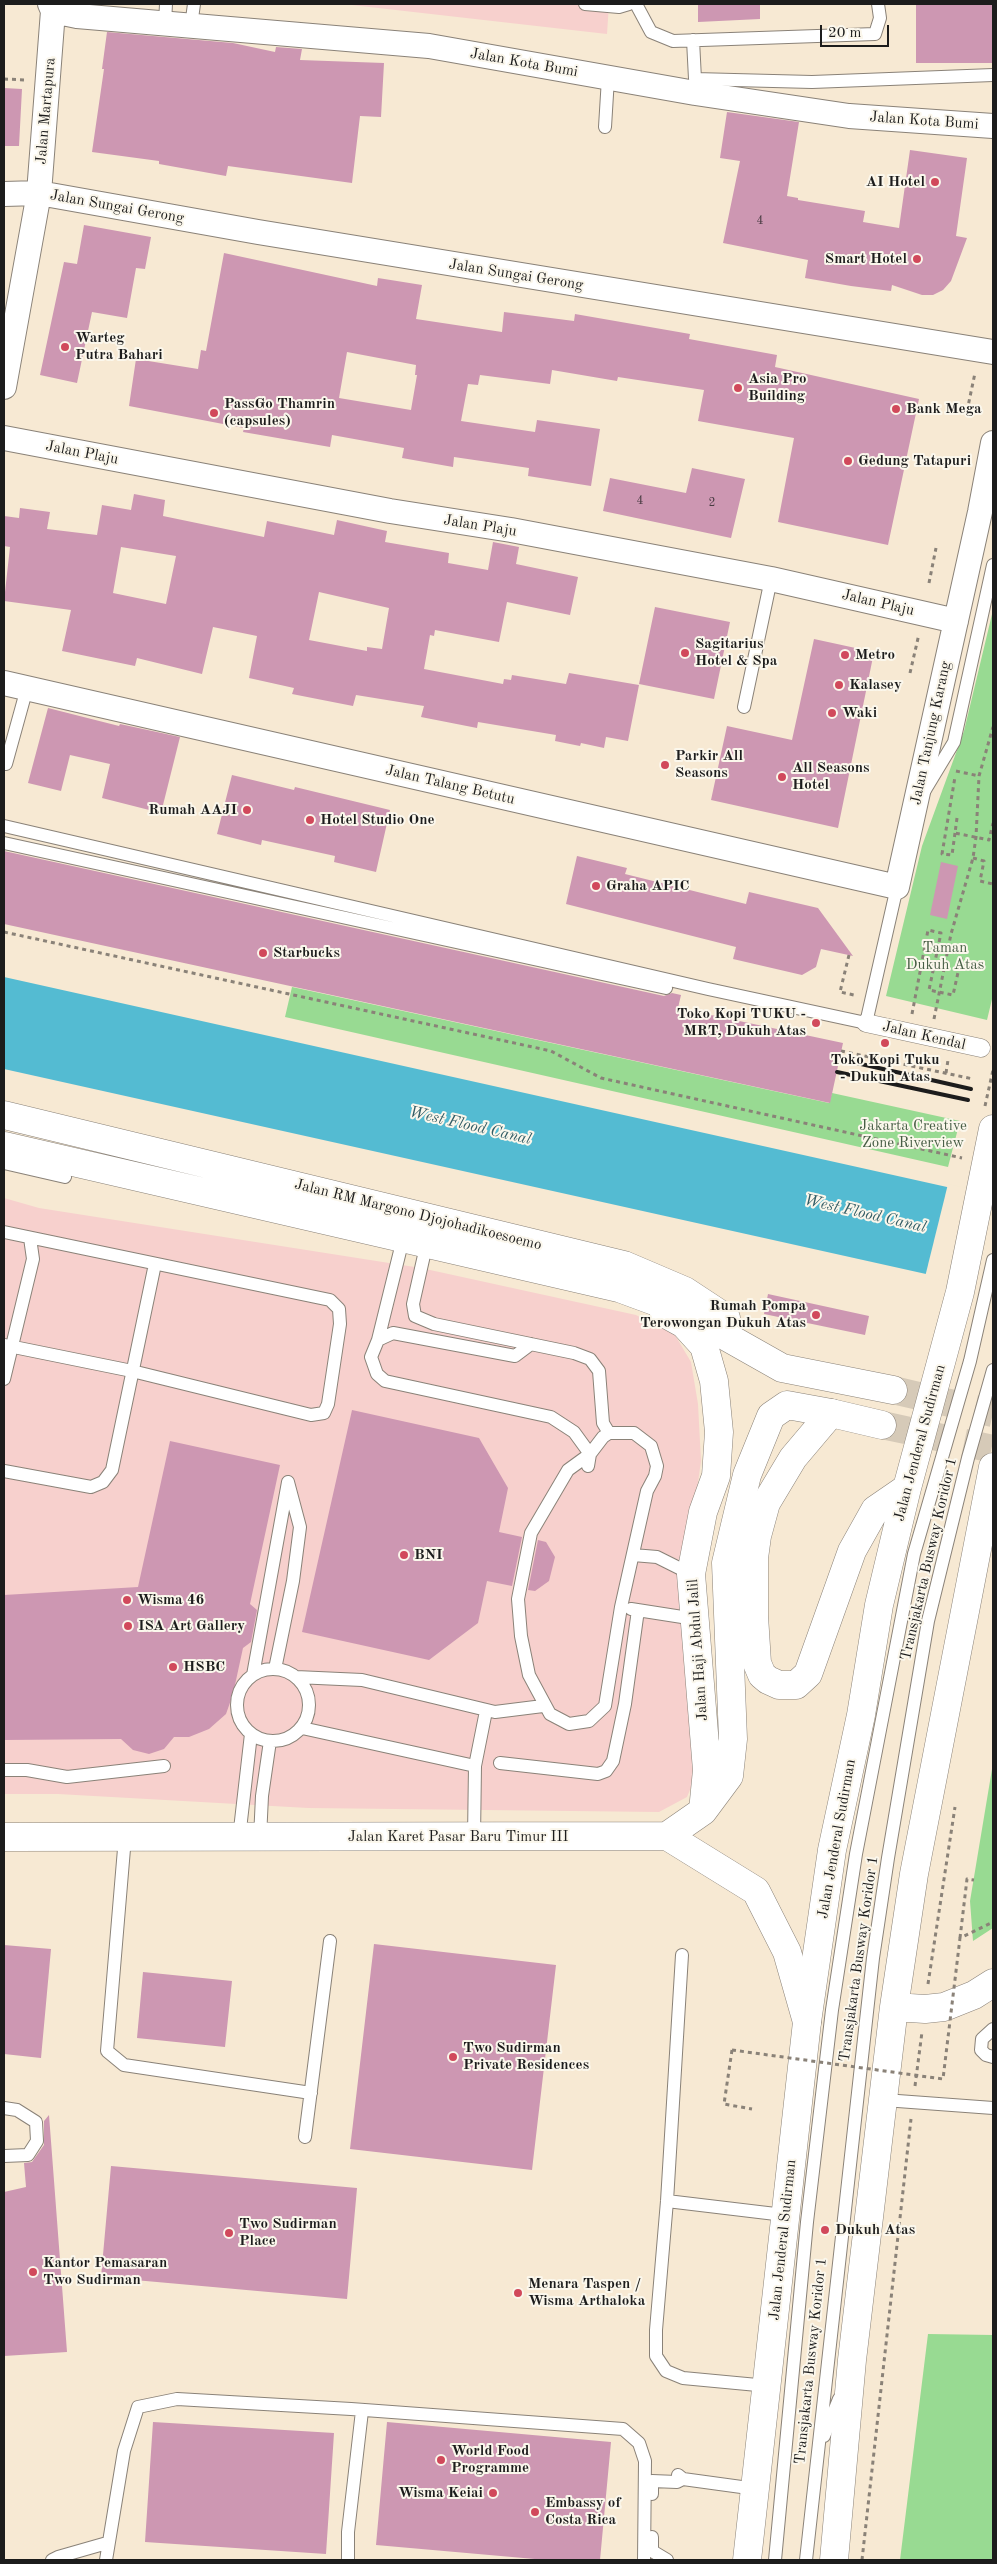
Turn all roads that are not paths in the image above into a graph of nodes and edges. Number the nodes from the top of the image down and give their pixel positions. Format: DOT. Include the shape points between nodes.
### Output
graph roads {
  1 [pos="585,4"];
  2 [pos="629,4"];
  3 [pos="636,4"];
  4 [pos="878,4"];
  5 [pos="52,8"];
  6 [pos="84,10"];
  7 [pos="165,13"];
  8 [pos="193,15"];
  9 [pos="693,40"];
  10 [pos="993,75"];
  11 [pos="608,78"];
  12 [pos="695,86"];
  13 [pos="993,126"];
  14 [pos="605,127"];
  15 [pos="39,193"];
  16 [pos="4,194"];
  17 [pos="6,357"];
  18 [pos="985,360"];
  19 [pos="4,387"];
  20 [pos="4,438"];
  21 [pos="993,443"];
  22 [pos="991,481"];
  23 [pos="993,565"];
  24 [pos="771,580"];
  25 [pos="956,621"];
  26 [pos="4,683"];
  27 [pos="26,688"];
  28 [pos="744,707"];
  29 [pos="6,764"];
  30 [pos="914,809"];
  31 [pos="4,826"];
  32 [pos="4,843"];
  33 [pos="897,887"];
  34 [pos="708,989"];
  35 [pos="866,1023"];
  36 [pos="981,1048"];
  37 [pos="4,1115"];
  38 [pos="993,1129"];
  39 [pos="4,1146"];
  40 [pos="4,1163"];
  41 [pos="65,1177"];
  42 [pos="417,1228"];
  43 [pos="4,1232"];
  44 [pos="30,1238"];
  45 [pos="50,1242"];
  46 [pos="584,1255"];
  47 [pos="33,1259"];
  48 [pos="993,1260"];
  49 [pos="155,1264"];
  50 [pos="619,1288"];
  51 [pos="378,1340"];
  52 [pos="531,1344"];
  53 [pos="8,1346"];
  54 [pos="993,1370"];
  55 [pos="132,1372"];
  56 [pos="818,1377"];
  57 [pos="4,1379"];
  58 [pos="892,1390"];
  59 [pos="831,1413"];
  60 [pos="882,1425"];
  61 [pos="609,1434"];
  62 [pos="589,1460"];
  63 [pos="993,1466"];
  64 [pos="4,1471"];
  65 [pos="907,1488"];
  66 [pos="633,1555"];
  67 [pos="691,1574"];
  68 [pos="621,1607"];
  69 [pos="638,1610"];
  70 [pos="695,1620"];
  71 [pos="275,1669"];
  72 [pos="253,1675"];
  73 [pos="296,1677"];
  74 [pos="543,1706"];
  75 [pos="486,1711"];
  76 [pos="302,1728"];
  77 [pos="251,1734"];
  78 [pos="270,1741"];
  79 [pos="500,1764"];
  80 [pos="164,1766"];
  81 [pos="475,1766"];
  82 [pos="4,1770"];
  83 [pos="703,1811"];
  84 [pos="667,1836"];
  85 [pos="4,1837"];
  86 [pos="125,1837"];
  87 [pos="474,1837"];
  88 [pos="250,1838"];
  89 [pos="330,1941"];
  90 [pos="682,1955"];
  91 [pos="993,1983"];
  92 [pos="894,2007"];
  93 [pos="807,2022"];
  94 [pos="993,2030"];
  95 [pos="993,2058"];
  96 [pos="311,2093"];
  97 [pos="884,2100"];
  98 [pos="4,2108"];
  99 [pos="993,2108"];
  100 [pos="305,2137"];
  101 [pos="4,2156"];
  102 [pos="667,2201"];
  103 [pos="784,2215"];
  104 [pos="852,2360"];
  105 [pos="768,2386"];
  106 [pos="362,2411"];
  107 [pos="818,2454"];
  108 [pos="646,2473"];
  109 [pos="683,2479"];
  110 [pos="756,2489"];
  111 [pos="108,2543"];
  112 [pos="52,2560"];
  113 [pos="106,2560"];
  114 [pos="348,2560"];
  115 [pos="644,2560"];
  116 [pos="667,2560"];
  117 [pos="747,2560"];
  118 [pos="775,2560"];
  119 [pos="806,2560"];
  120 [pos="834,2560"];
  1 -- 2 [label="lane" via="619,7"];
  3 -- 9 [label="lane" via="651,32 673,41"];
  4 -- 9 [label="lane" via="880,18 875,34"];
  5 -- 6 [label="street, Jalan Kota Bumi"];
  5 -- 15 [label="street, Jalan Martapura"];
  6 -- 7 [label="street, Jalan Kota Bumi"];
  7 -- 8 [label="street, Jalan Kota Bumi"];
  8 -- 11 [label="street, Jalan Kota Bumi" via="429,46"];
  9 -- 12 [label="lane"];
  10 -- 12 [label="lane"];
  11 -- 12 [label="street, Jalan Kota Bumi"];
  11 -- 14 [label="lane"];
  12 -- 13 [label="street, Jalan Kota Bumi" via="849,116"];
  15 -- 16 [label="street, Jalan Sungai Gerong"];
  15 -- 17 [label="street, Jalan Martapura"];
  15 -- 18 [label="street, Jalan Sungai Gerong"];
  17 -- 19 [label="street, Jalan Martapura"];
  20 -- 24 [label="street, Jalan Plaju"];
  21 -- 22 [label="street, Jalan Tanjung Karang"];
  22 -- 25 [label="street, Jalan Tanjung Karang"];
  23 -- 30 [label="lane" via="954,742"];
  24 -- 25 [label="street, Jalan Plaju"];
  24 -- 28 [label="lane"];
  25 -- 30 [label="street, Jalan Tanjung Karang"];
  26 -- 27 [label="street, Jalan Talang Betutu"];
  27 -- 29 [label="lane"];
  27 -- 33 [label="street, Jalan Talang Betutu"];
  30 -- 33 [label="street, Jalan Tanjung Karang"];
  31 -- 34 [label="lane"];
  32 -- 34 [label="lane" via="639,983 673,990"];
  33 -- 35 [label="lane, Jalan Tanjung Karang"];
  34 -- 35 [label="lane"];
  35 -- 36 [label="street, Jalan Kendal"];
  37 -- 42 [label="main road, Jalan RM Margono Djojohadikoesoemo"];
  38 -- 65 [label="main road, Jalan Jenderal Sudirman" via="960,1292"];
  39 -- 42 [label="main road, Jalan RM Margono Djojohadikoesoemo"];
  40 -- 41 [label="lane"];
  42 -- 46 [label="main road, Jalan RM Margono Djojohadikoesoemo"];
  42 -- 50 [label="main road, Jalan RM Margono Djojohadikoesoemo"];
  42 -- 51 [label="lane"];
  42 -- 52 [label="lane" via="415,1316 434,1324"];
  43 -- 44 [label="lane"];
  44 -- 45 [label="lane"];
  44 -- 47 [label="lane"];
  45 -- 47 [label="lane"];
  45 -- 49 [label="lane"];
  46 -- 50 [label="main road, Jalan Haji Abdul Jalil"];
  46 -- 56 [label="main road, Jalan RM Margono Djojohadikoesoemo" via="624,1265 685,1291"];
  47 -- 53 [label="lane"];
  48 -- 118 [label="lane, Transjakarta Busway Koridor 1" via="970,1360 914,1554 856,1854 832,2010 807,2222"];
  49 -- 55 [label="lane"];
  49 -- 55 [label="lane" via="330,1300 339,1310 340,1324 328,1404 324,1413 311,1415"];
  50 -- 56 [label="main road, Jalan RM Margono Djojohadikoesoemo" via="696,1320 782,1368"];
  50 -- 67 [label="main road, Jalan Haji Abdul Jalil" via="684,1324 704,1346 714,1380 719,1432 716,1476 703,1512"];
  51 -- 52 [label="lane" via="386,1335 403,1334 515,1356"];
  51 -- 62 [label="lane" via="373,1348 372,1366 385,1380 551,1417 574,1432"];
  52 -- 61 [label="lane" via="590,1359 598,1372 604,1422"];
  53 -- 55 [label="lane"];
  53 -- 57 [label="lane"];
  54 -- 107 [label="lane, Transjakarta Busway Koridor 1" via="928,1621 888,1858 873,1958"];
  55 -- 64 [label="lane" via="112,1470 102,1482 91,1487 77,1486"];
  56 -- 58 [label="main road"];
  59 -- 60 [label="main road"];
  59 -- 65 [label="main road" via="781,1475 766,1503 757,1536 754,1558 756,1656 759,1669 768,1680 779,1685 796,1685 808,1674 852,1551 875,1510"];
  59 -- 83 [label="main road, Jalan Haji Abdul Jalil" via="787,1405 771,1416 747,1475 726,1563 733,1738 729,1776"];
  61 -- 62 [label="lane" via="595,1444"];
  61 -- 66 [label="lane" via="634,1433 651,1446 655,1455 655,1476 647,1490"];
  62 -- 74 [label="lane" via="568,1470 531,1533 518,1599 528,1675"];
  63 -- 92 [label="main road" via="914,1874"];
  65 -- 93 [label="main road, Jalan Jenderal Sudirman" via="878,1605 861,1715 832,1850"];
  66 -- 67 [label="lane" via="657,1558"];
  66 -- 68 [label="lane"];
  67 -- 70 [label="main road, Jalan Haji Abdul Jalil"];
  68 -- 69 [label="lane"];
  68 -- 74 [label="lane" via="608,1696 598,1715 584,1722 569,1724 554,1718"];
  69 -- 70 [label="lane"];
  69 -- 79 [label="lane" via="625,1704 613,1761 606,1771 598,1774"];
  70 -- 83 [label="main road, Jalan Haji Abdul Jalil" via="707,1770"];
  71 -- 72 [label="lane"];
  71 -- 72 [label="lane" via="300,1527 288,1482"];
  71 -- 73 [label="lane"];
  72 -- 77 [label="lane" via="245,1683 237,1704 238,1715"];
  73 -- 75 [label="lane" via="362,1680"];
  73 -- 76 [label="lane" via="304,1685 310,1707"];
  74 -- 75 [label="lane"];
  75 -- 81 [label="lane"];
  76 -- 78 [label="lane" via="283,1740"];
  76 -- 81 [label="lane"];
  77 -- 78 [label="lane"];
  77 -- 88 [label="lane"];
  78 -- 88 [label="lane" via="262,1796"];
  80 -- 82 [label="lane" via="67,1778 26,1770"];
  81 -- 87 [label="lane"];
  83 -- 84 [label="main road, Jalan Haji Abdul Jalil"];
  84 -- 87 [label="main road, Jalan Karet Pasar Baru Timur III"];
  84 -- 93 [label="main road" via="756,1890 787,1952"];
  85 -- 86 [label="main road, Jalan Karet Pasar Baru Timur III"];
  86 -- 88 [label="main road, Jalan Karet Pasar Baru Timur III"];
  86 -- 96 [label="lane" via="107,2051 124,2065"];
  87 -- 88 [label="main road, Jalan Karet Pasar Baru Timur III"];
  89 -- 96 [label="lane"];
  90 -- 102 [label="lane"];
  91 -- 92 [label="main road" via="944,2007"];
  92 -- 97 [label="main road"];
  93 -- 103 [label="main road, Jalan Jenderal Sudirman"];
  94 -- 95 [label="lane" via="982,2039 981,2050"];
  96 -- 100 [label="lane"];
  97 -- 99 [label="lane"];
  97 -- 104 [label="main road"];
  98 -- 101 [label="lane" via="17,2110 36,2122 38,2141 28,2155"];
  102 -- 103 [label="lane"];
  102 -- 105 [label="lane" via="656,2356 666,2371 682,2378"];
  103 -- 105 [label="main road, Jalan Jenderal Sudirman"];
  104 -- 107 [label="lane"];
  104 -- 120 [label="main road"];
  105 -- 110 [label="main road, Jalan Jenderal Sudirman"];
  106 -- 108 [label="lane" via="623,2429 639,2443"];
  106 -- 111 [label="lane" via="177,2399 138,2407 124,2451"];
  106 -- 114 [label="lane" via="348,2532"];
  107 -- 119 [label="lane, Transjakarta Busway Koridor 1"];
  108 -- 109 [label="lane" via="679,2475"];
  108 -- 115 [label="lane"];
  109 -- 110 [label="lane"];
  109 -- 116 [label="lane" via="677,2482 652,2481 652,2551"];
  110 -- 117 [label="main road, Jalan Jenderal Sudirman"];
  111 -- 112 [label="lane"];
  111 -- 113 [label="lane"];
}
